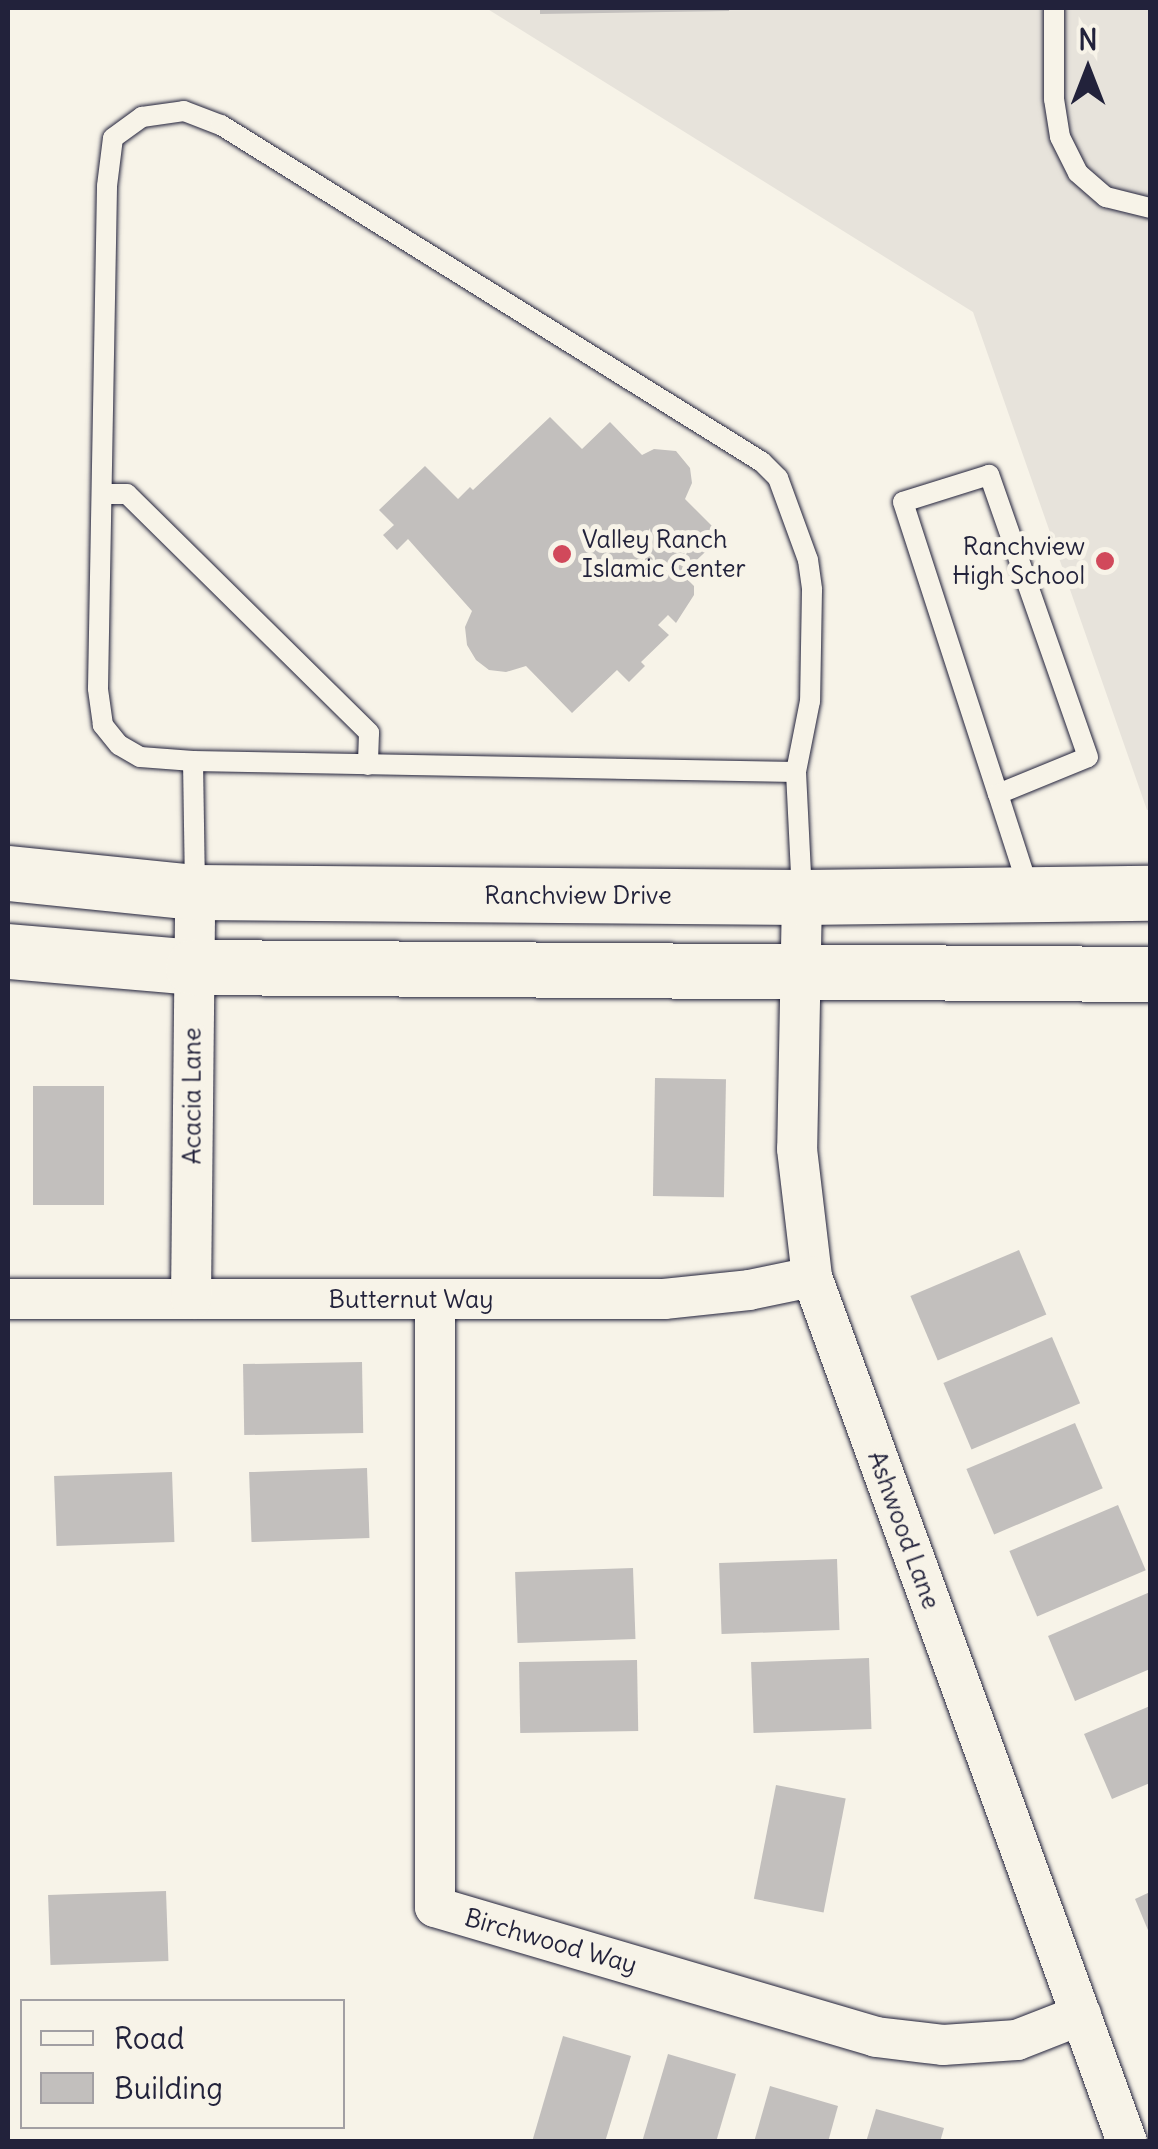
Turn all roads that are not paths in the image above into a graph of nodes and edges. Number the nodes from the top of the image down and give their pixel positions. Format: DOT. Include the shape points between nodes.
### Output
graph roads {
  1 [pos="1054,8"];
  2 [pos="1150,208"];
  3 [pos="102,494"];
  4 [pos="193,761"];
  5 [pos="368,764"];
  6 [pos="796,772"];
  7 [pos="998,794"];
  8 [pos="8,873"];
  9 [pos="195,892"];
  10 [pos="1150,893"];
  11 [pos="1031,894"];
  12 [pos="802,897"];
  13 [pos="8,951"];
  14 [pos="192,967"];
  15 [pos="801,970"];
  16 [pos="1150,974"];
  17 [pos="812,1277"];
  18 [pos="8,1299"];
  19 [pos="191,1299"];
  20 [pos="435,1299"];
  21 [pos="1081,2015"];
  22 [pos="1127,2142"];
  1 -- 2 [label="lane" via="1060,137 1078,174 1106,197"];
  3 -- 4 [label="lane" via="103,724 140,758"];
  3 -- 5 [label="lane" via="127,494 369,733"];
  3 -- 6 [label="lane" via="113,138 142,117 184,111 222,125 778,478 812,590 810,701"];
  4 -- 5 [label="lane"];
  4 -- 9 [label="lane"];
  5 -- 6 [label="lane"];
  6 -- 12 [label="lane"];
  7 -- 7 [label="lane" via="1088,757 989,476 903,502"];
  7 -- 11 [label="lane"];
  8 -- 9 [label="street, Ranchview Drive"];
  9 -- 12 [label="street, Ranchview Drive"];
  9 -- 14 [label="street, Acacia Lane"];
  10 -- 11 [label="street, Ranchview Drive"];
  11 -- 12 [label="street, Ranchview Drive"];
  12 -- 15 [label="street, Ashwood Lane"];
  13 -- 14 [label="street"];
  14 -- 15 [label="street"];
  14 -- 19 [label="street, Acacia Lane"];
  15 -- 16 [label="street"];
  15 -- 17 [label="street, Ashwood Lane" via="797,1149"];
  17 -- 20 [label="street, Butternut Way" via="664,1299"];
  17 -- 21 [label="street, Ashwood Lane"];
  18 -- 19 [label="street, Butternut Way"];
  19 -- 20 [label="street, Butternut Way"];
  20 -- 21 [label="street, Birchwood Way" via="435,1907 876,2037 942,2045 1016,2040"];
  21 -- 22 [label="street, Ashwood Lane"];
}
